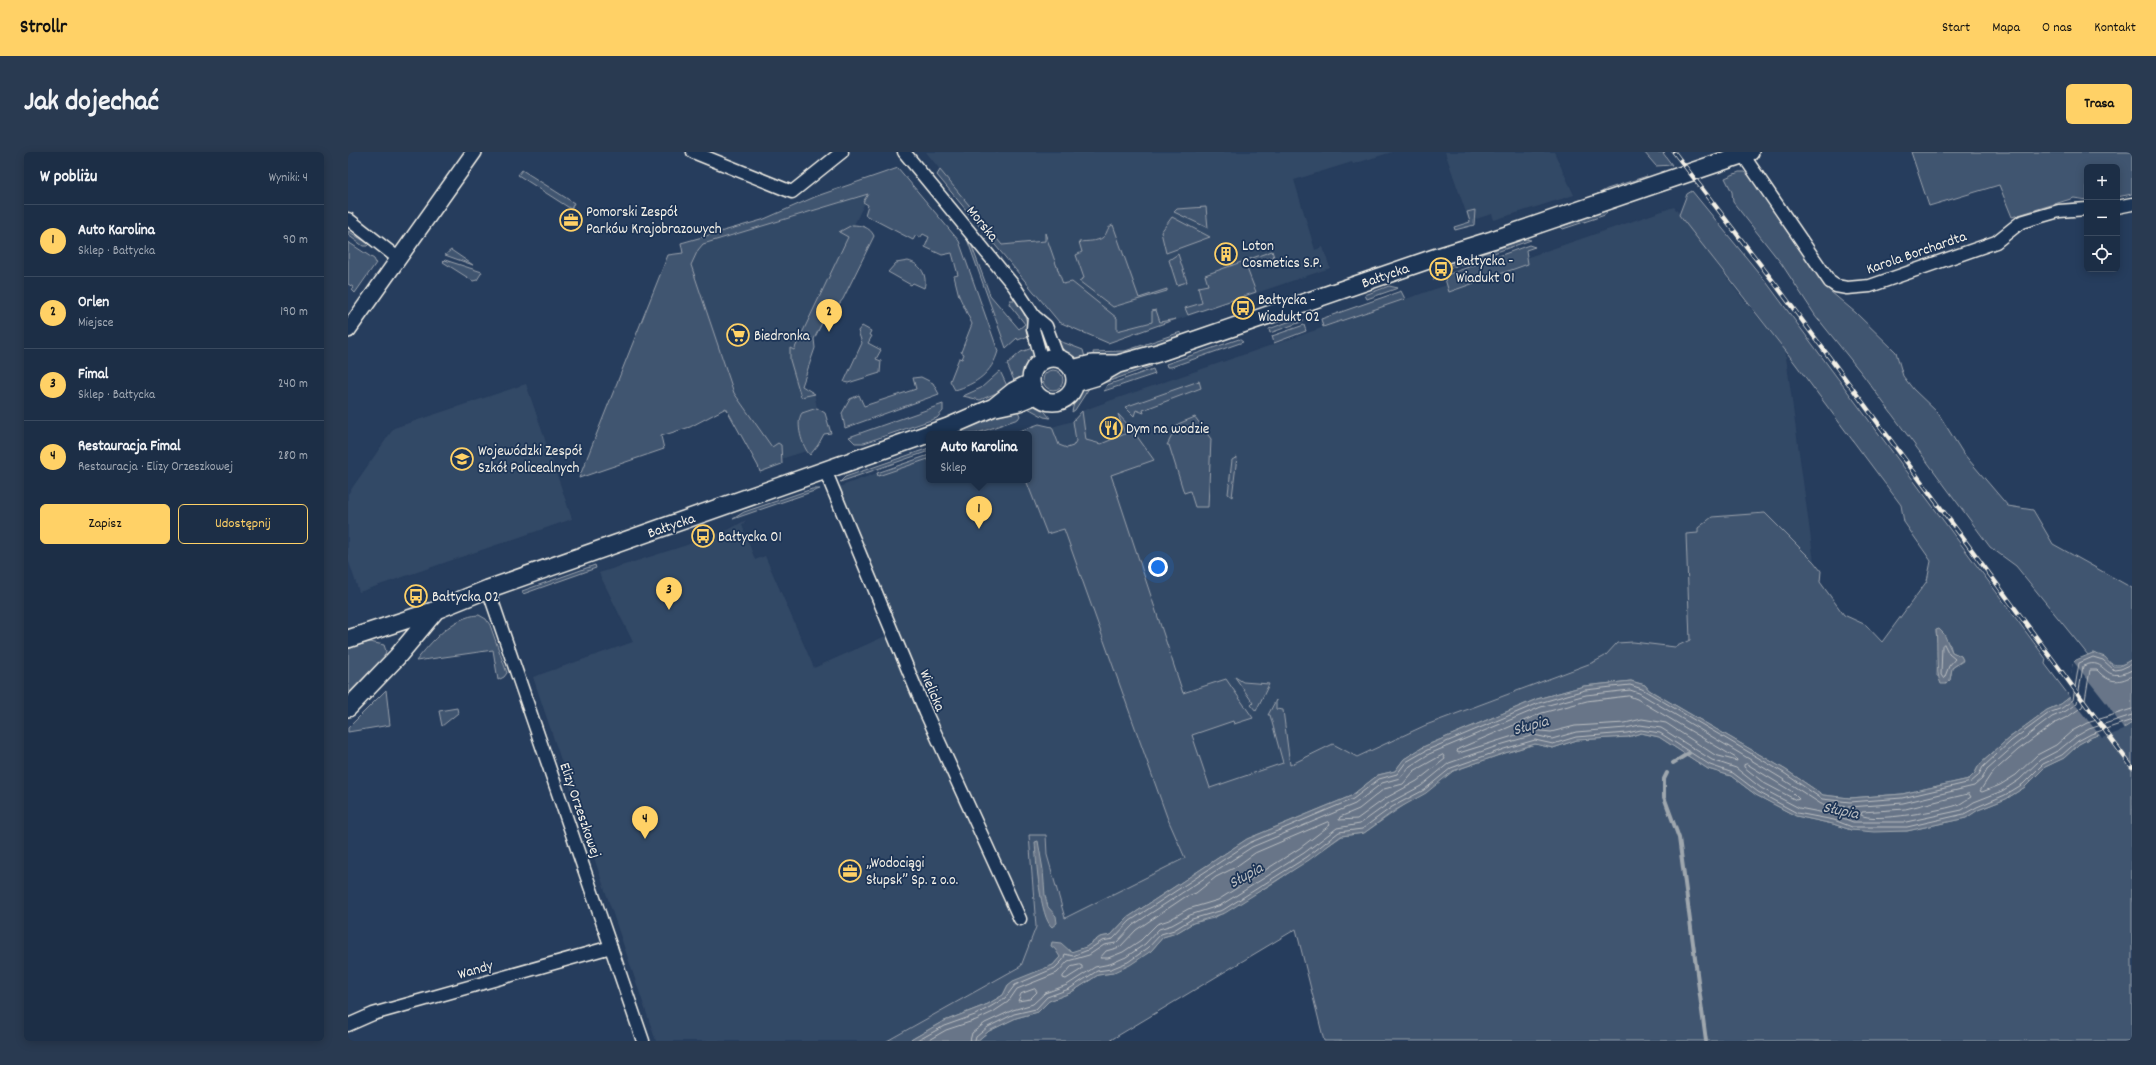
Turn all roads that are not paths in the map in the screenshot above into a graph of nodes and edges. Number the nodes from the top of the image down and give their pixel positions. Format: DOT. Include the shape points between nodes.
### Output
graph roads {
  1 [pos="474,152"];
  2 [pos="693,152"];
  3 [pos="842,152"];
  4 [pos="904,152"];
  5 [pos="1747,153"];
  6 [pos="2132,204"];
  7 [pos="2120,206"];
  8 [pos="2084,209"];
  9 [pos="348,219"];
  10 [pos="400,259"];
  11 [pos="348,330"];
  12 [pos="1050,360"];
  13 [pos="1073,376"];
  14 [pos="1033,389"];
  15 [pos="937,431"];
  16 [pos="926,435"];
  17 [pos="826,470"];
  18 [pos="488,589"];
  19 [pos="436,610"];
  20 [pos="348,640"];
  21 [pos="348,708"];
  22 [pos="1020,919"];
  23 [pos="611,947"];
  24 [pos="348,1024"];
  25 [pos="643,1041"];
  1 -- 10 [label="street"];
  2 -- 3 [label="street" via="792,192"];
  4 -- 12 [label="street, Morska" via="1014,286 1034,316 1046,326"];
  5 -- 8 [label="street, Karola Borchardta" via="1830,282 1842,287 1870,286 1996,242 2021,222 2059,211"];
  5 -- 13 [label="main road, Bałtycka" via="1164,351 1118,364 1092,364"];
  6 -- 7 [label="street"];
  9 -- 10 [label="street"];
  10 -- 11 [label="street"];
  12 -- 13 [label="main road" via="1068,364"];
  12 -- 14 [label="main road" via="1031,374"];
  13 -- 14 [label="main road" via="1069,394 1058,401 1050,402"];
  14 -- 15 [label="main road, Bałtycka" via="1014,391 994,407"];
  16 -- 17 [label="main road, Bałtycka"];
  17 -- 18 [label="main road, Bałtycka"];
  17 -- 22 [label="street, Wielicka" via="926,713"];
  18 -- 19 [label="main road, Bałtycka"];
  18 -- 23 [label="street, Elizy Orzeszkowej"];
  19 -- 20 [label="main road, Bałtycka"];
  19 -- 21 [label="main road" via="397,657"];
  23 -- 24 [label="street, Wandy" via="373,1014"];
  23 -- 25 [label="street, Elizy Orzeszkowej"];
}
